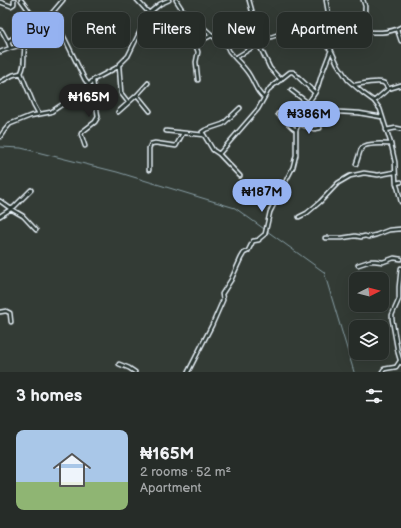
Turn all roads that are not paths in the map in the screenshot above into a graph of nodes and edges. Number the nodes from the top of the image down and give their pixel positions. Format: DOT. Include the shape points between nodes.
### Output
graph roads {
  1 [pos="14,0"];
  2 [pos="21,0"];
  3 [pos="56,0"];
  4 [pos="63,0"];
  5 [pos="137,0"];
  6 [pos="158,0"];
  7 [pos="169,0"];
  8 [pos="176,0"];
  9 [pos="249,0"];
  10 [pos="326,0"];
  11 [pos="363,0"];
  12 [pos="0,2"];
  13 [pos="60,4"];
  14 [pos="160,4"];
  15 [pos="30,12"];
  16 [pos="53,12"];
  17 [pos="148,12"];
  18 [pos="150,12"];
  19 [pos="252,12"];
  20 [pos="328,12"];
  21 [pos="365,12"];
  22 [pos="401,27"];
  23 [pos="397,29"];
  24 [pos="0,30"];
  25 [pos="372,33"];
  26 [pos="138,36"];
  27 [pos="212,36"];
  28 [pos="64,37"];
  29 [pos="12,39"];
  30 [pos="205,39"];
  31 [pos="401,41"];
  32 [pos="8,42"];
  33 [pos="10,47"];
  34 [pos="197,48"];
  35 [pos="228,48"];
  36 [pos="252,48"];
  37 [pos="260,48"];
  38 [pos="331,50"];
  39 [pos="0,52"];
  40 [pos="236,58"];
  41 [pos="119,65"];
  42 [pos="21,74"];
  43 [pos="93,80"];
  44 [pos="198,80"];
  45 [pos="281,80"];
  46 [pos="0,82"];
  47 [pos="148,82"];
  48 [pos="89,85"];
  49 [pos="353,85"];
  50 [pos="401,85"];
  51 [pos="388,89"];
  52 [pos="291,90"];
  53 [pos="315,93"];
  54 [pos="137,95"];
  55 [pos="264,98"];
  56 [pos="374,101"];
  57 [pos="128,102"];
  58 [pos="308,103"];
  59 [pos="240,108"];
  60 [pos="150,111"];
  61 [pos="118,112"];
  62 [pos="339,112"];
  63 [pos="38,114"];
  64 [pos="278,114"];
  65 [pos="382,116"];
  66 [pos="299,124"];
  67 [pos="320,128"];
  68 [pos="401,128"];
  69 [pos="296,130"];
  70 [pos="386,130"];
  71 [pos="166,131"];
  72 [pos="183,133"];
  73 [pos="204,135"];
  74 [pos="0,137"];
  75 [pos="391,144"];
  76 [pos="85,146"];
  77 [pos="219,154"];
  78 [pos="356,164"];
  79 [pos="149,170"];
  80 [pos="395,172"];
  81 [pos="240,176"];
  82 [pos="401,182"];
  83 [pos="396,183"];
  84 [pos="31,190"];
  85 [pos="0,201"];
  86 [pos="401,202"];
  87 [pos="11,209"];
  88 [pos="0,216"];
  89 [pos="300,217"];
  90 [pos="401,229"];
  91 [pos="36,230"];
  92 [pos="397,230"];
  93 [pos="401,233"];
  94 [pos="325,238"];
  95 [pos="401,259"];
  96 [pos="358,265"];
  97 [pos="401,268"];
  98 [pos="400,294"];
  99 [pos="0,312"];
  100 [pos="11,322"];
  101 [pos="400,362"];
  102 [pos="119,364"];
  103 [pos="135,372"];
  104 [pos="188,372"];
  105 [pos="382,372"];
  1 -- 12 [label="street" via="11,6"];
  2 -- 15 [label="street"];
  3 -- 13 [label="street"];
  4 -- 13 [label="street"];
  5 -- 17 [label="street"];
  6 -- 14 [label="street"];
  7 -- 14 [label="street"];
  8 -- 27 [label="street" via="185,14"];
  9 -- 19 [label="street"];
  10 -- 20 [label="street"];
  11 -- 21 [label="street"];
  13 -- 16 [label="street"];
  14 -- 18 [label="street"];
  22 -- 23 [label="street"];
  23 -- 25 [label="street"];
  23 -- 31 [label="street"];
  24 -- 32 [label="street"];
  26 -- 41 [label="street" via="128,56"];
  27 -- 30 [label="street"];
  28 -- 48 [label="street"];
  29 -- 32 [label="street"];
  32 -- 33 [label="street"];
  33 -- 39 [label="street"];
  33 -- 42 [label="street" via="24,46 25,61"];
  34 -- 44 [label="street"];
  35 -- 40 [label="street"];
  36 -- 40 [label="street"];
  37 -- 45 [label="street" via="270,68"];
  38 -- 49 [label="street" via="344,76"];
  38 -- 53 [label="street"];
  40 -- 55 [label="street" via="247,70 258,93"];
  41 -- 43 [label="street"];
  41 -- 57 [label="street" via="121,90"];
  42 -- 46 [label="street"];
  42 -- 63 [label="street"];
  43 -- 48 [label="street"];
  43 -- 76 [label="street" via="98,116 81,134"];
  45 -- 53 [label="street" via="293,72"];
  45 -- 55 [label="street" via="270,88"];
  47 -- 54 [label="street"];
  48 -- 63 [label="street" via="60,107 51,112"];
  49 -- 51 [label="street" via="382,82"];
  49 -- 56 [label="street"];
  50 -- 51 [label="street"];
  51 -- 56 [label="street"];
  52 -- 58 [label="street"];
  53 -- 58 [label="street"];
  54 -- 57 [label="street"];
  54 -- 60 [label="street"];
  55 -- 77 [label="street" via="258,109"];
  56 -- 65 [label="street"];
  57 -- 61 [label="street"];
  58 -- 66 [label="street"];
  59 -- 73 [label="street" via="223,124 202,132"];
  62 -- 65 [label="street"];
  63 -- 74 [label="street" via="10,124"];
  64 -- 69 [label="street"];
  65 -- 70 [label="street"];
  66 -- 67 [label="street" via="314,129"];
  66 -- 69 [label="street"];
  68 -- 70 [label="street"];
  69 -- 104 [label="street" via="296,155 293,166 270,212 265,234 254,241 241,258 222,294 223,300"];
  70 -- 75 [label="street"];
  71 -- 72 [label="street"];
  72 -- 73 [label="street"];
  72 -- 79 [label="street" via="176,146 151,144"];
  73 -- 77 [label="street" via="213,150"];
  75 -- 78 [label="street" via="364,145"];
  75 -- 80 [label="street"];
  77 -- 81 [label="street"];
  80 -- 83 [label="street"];
  80 -- 89 [label="street" via="350,176 338,183 320,202"];
  82 -- 83 [label="street"];
  83 -- 86 [label="street"];
  84 -- 87 [label="street"];
  85 -- 87 [label="street"];
  87 -- 88 [label="street"];
  87 -- 91 [label="street" via="24,216"];
  90 -- 92 [label="street"];
  92 -- 93 [label="street"];
  92 -- 94 [label="street" via="368,237"];
  95 -- 96 [label="street" via="394,258 383,262 375,260"];
  97 -- 98 [label="street" via="398,287"];
  98 -- 101 [label="street" via="392,318"];
  99 -- 100 [label="street" via="10,312"];
  101 -- 105 [label="street" via="396,367 384,369"];
  102 -- 103 [label="street"];
}
